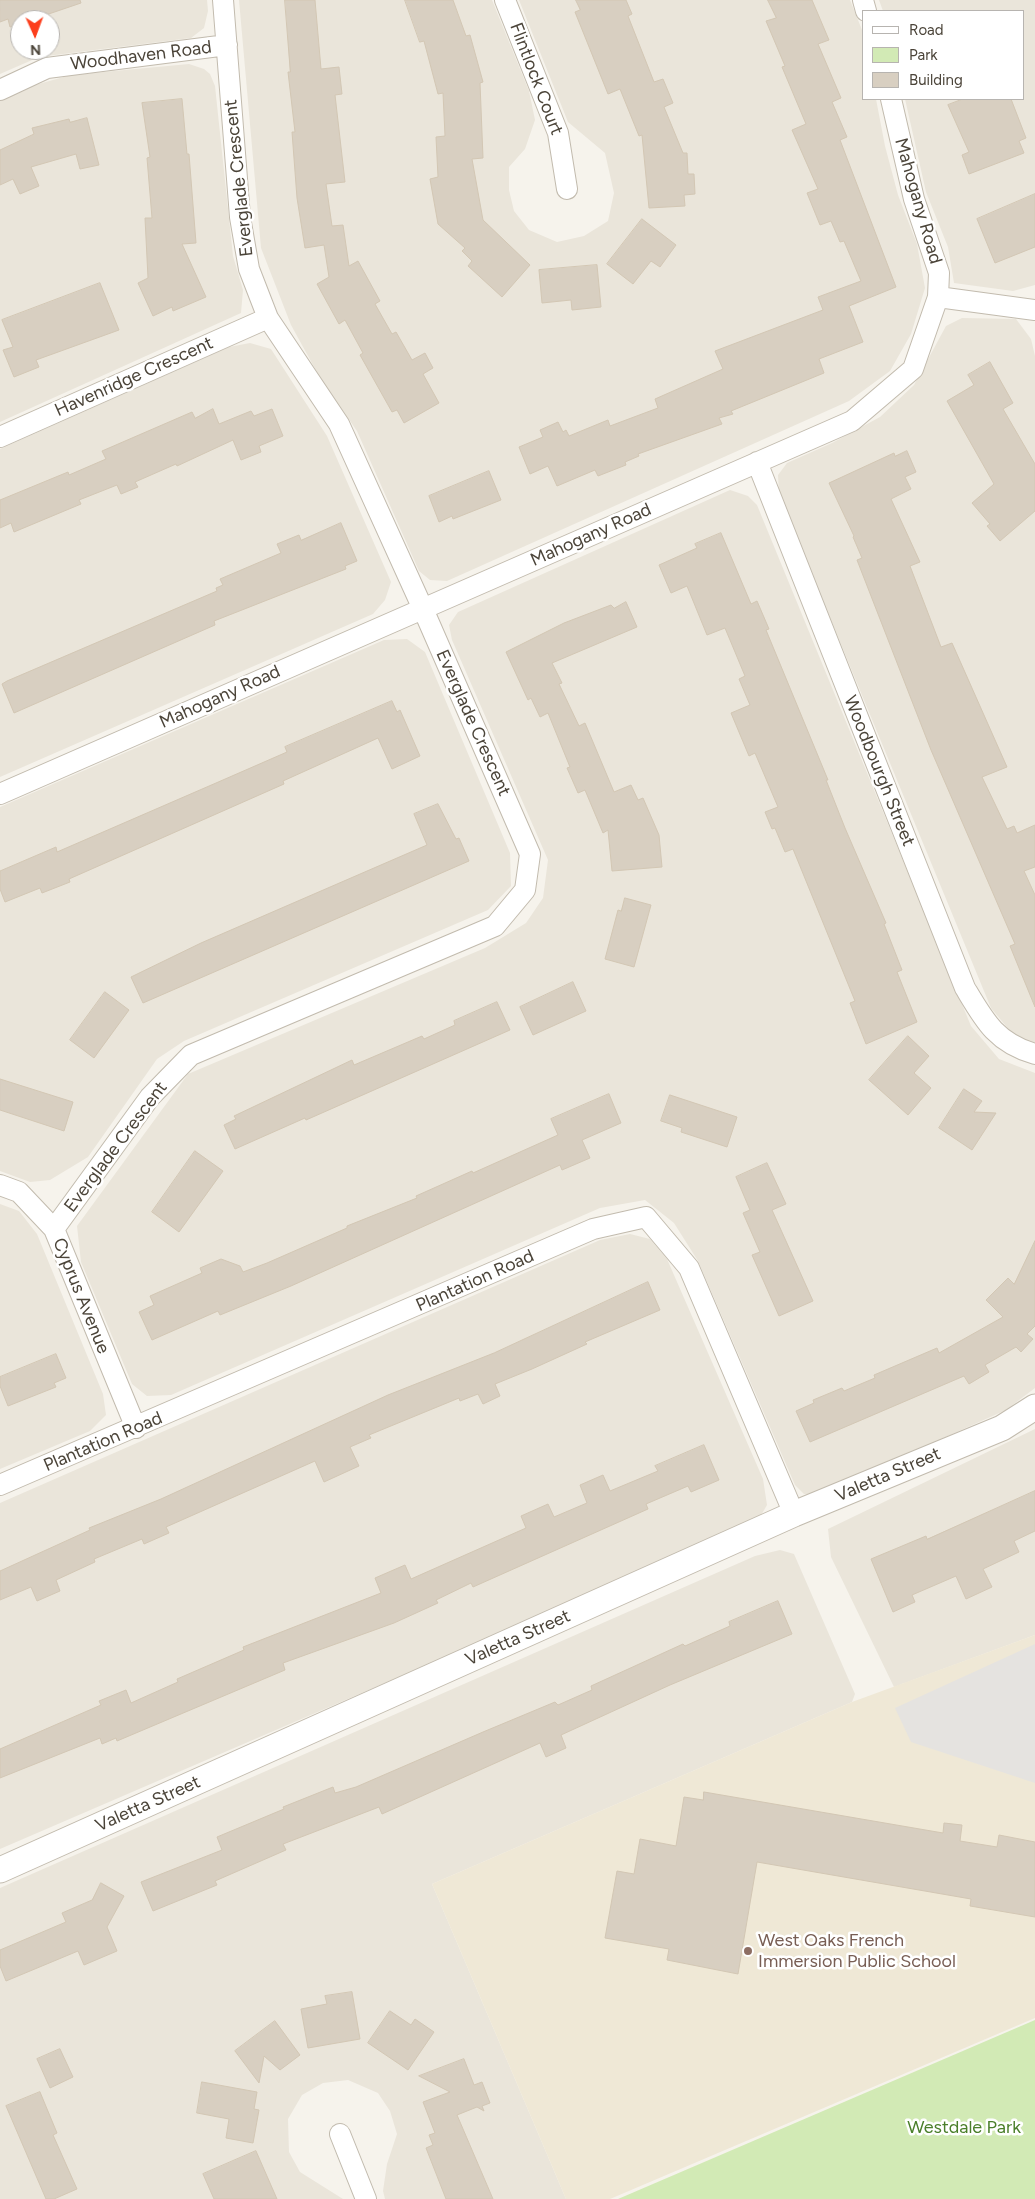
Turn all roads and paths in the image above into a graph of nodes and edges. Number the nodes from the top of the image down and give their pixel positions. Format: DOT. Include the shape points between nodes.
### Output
graph roads {
  1 [pos="223,0"];
  2 [pos="505,0"];
  3 [pos="227,45"];
  4 [pos="0,90"];
  5 [pos="891,100"];
  6 [pos="567,189"];
  7 [pos="938,296"];
  8 [pos="1035,310"];
  9 [pos="268,318"];
  10 [pos="0,437"];
  11 [pos="757,462"];
  12 [pos="423,609"];
  13 [pos="0,794"];
  14 [pos="1035,1054"];
  15 [pos="0,1185"];
  16 [pos="54,1229"];
  17 [pos="1035,1406"];
  18 [pos="136,1428"];
  19 [pos="0,1485"];
  20 [pos="794,1514"];
  21 [pos="0,1870"];
  22 [pos="340,2134"];
  23 [pos="366,2199"];
  1 -- 3 [label="street, Everglade Crescent"];
  2 -- 6 [label="street, Flintlock Court" via="558,133"];
  3 -- 4 [label="street, Woodhaven Road" via="47,68"];
  3 -- 9 [label="street, Everglade Crescent" via="240,217 249,270"];
  5 -- 7 [label="street, Mahogany Road" via="914,199 939,273"];
  7 -- 8 [label="street"];
  7 -- 11 [label="street, Mahogany Road" via="913,369 852,421"];
  9 -- 10 [label="street, Havenridge Crescent"];
  9 -- 12 [label="street, Everglade Crescent" via="339,424"];
  11 -- 12 [label="street, Mahogany Road"];
  11 -- 14 [label="street, Woodbourgh Street" via="965,988 988,1026 1017,1049"];
  12 -- 13 [label="street, Mahogany Road"];
  12 -- 16 [label="street, Everglade Crescent" via="530,854 525,890 495,926 191,1055 150,1097"];
  15 -- 16 [label="street, Cyprus Avenue" via="19,1192"];
  16 -- 18 [label="street, Cyprus Avenue"];
  17 -- 20 [label="street, Valetta Street" via="1002,1428"];
  18 -- 19 [label="street, Plantation Road"];
  18 -- 20 [label="street, Plantation Road" via="593,1229 646,1217 689,1268"];
  20 -- 21 [label="street, Valetta Street"];
  22 -- 23 [label="street"];
}
